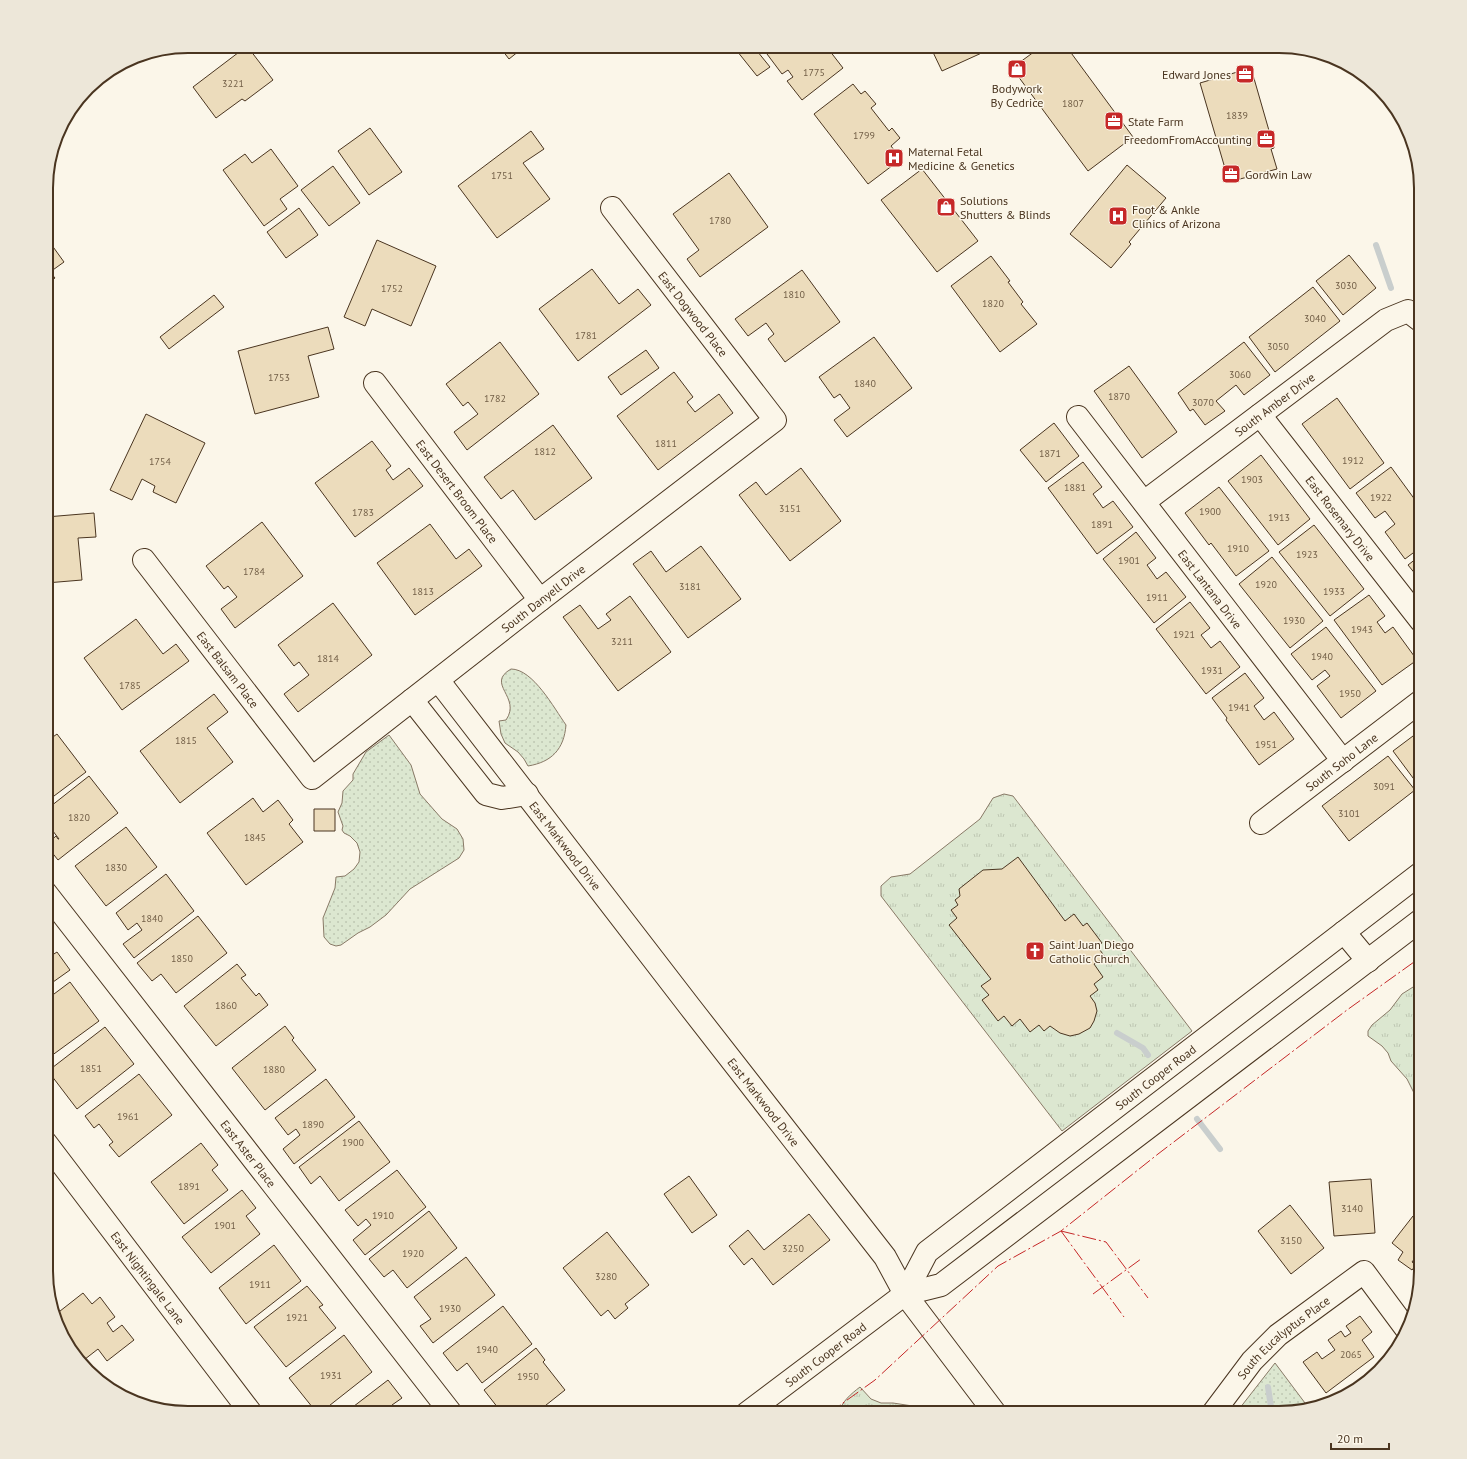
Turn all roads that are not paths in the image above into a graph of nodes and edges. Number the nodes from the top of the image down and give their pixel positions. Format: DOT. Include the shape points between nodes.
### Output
graph roads {
  1 [pos="612,208"];
  2 [pos="1414,316"];
  3 [pos="375,383"];
  4 [pos="1260,415"];
  5 [pos="1078,417"];
  6 [pos="775,420"];
  7 [pos="1144,502"];
  8 [pos="144,560"];
  9 [pos="540,600"];
  10 [pos="1414,612"];
  11 [pos="438,680"];
  12 [pos="412,700"];
  13 [pos="1414,706"];
  14 [pos="489,744"];
  15 [pos="1343,761"];
  16 [pos="462,765"];
  17 [pos="312,778"];
  18 [pos="527,794"];
  19 [pos="1261,823"];
  20 [pos="1414,878"];
  21 [pos="53,902"];
  22 [pos="1414,925"];
  23 [pos="1344,932"];
  24 [pos="1368,961"];
  25 [pos="53,1152"];
  26 [pos="905,1294"];
  27 [pos="1403,1324"];
  28 [pos="246,1406"];
  29 [pos="446,1406"];
  30 [pos="755,1406"];
  31 [pos="990,1406"];
  32 [pos="1218,1406"];
  1 -- 6 [label="street, East Dogwood Place"];
  2 -- 4 [label="street, South Amber Drive" via="1386,320"];
  3 -- 9 [label="street, East Desert Broom Place"];
  4 -- 7 [label="street, South Amber Drive"];
  4 -- 10 [label="street, East Rosemary Drive"];
  5 -- 7 [label="street, East Lantana Drive"];
  6 -- 9 [label="street, South Danyell Drive"];
  7 -- 15 [label="street, East Lantana Drive"];
  8 -- 17 [label="street, East Balsam Place"];
  9 -- 11 [label="street, South Danyell Drive"];
  11 -- 12 [label="street, South Danyell Drive"];
  11 -- 14 [label="street, East Markwood Drive"];
  12 -- 16 [label="street, East Markwood Drive"];
  12 -- 17 [label="street, South Danyell Drive"];
  13 -- 15 [label="street, South Soho Lane"];
  14 -- 16 [label="street"];
  14 -- 18 [label="street, East Markwood Drive"];
  15 -- 19 [label="street, South Soho Lane"];
  16 -- 18 [label="street, East Markwood Drive" via="486,794 502,798"];
  18 -- 26 [label="street, East Markwood Drive" via="885,1257"];
  20 -- 23 [label="street, South Cooper Road"];
  21 -- 29 [label="street, East Aster Place"];
  22 -- 24 [label="street, South Cooper Road"];
  23 -- 24 [label="street"];
  23 -- 26 [label="street, South Cooper Road" via="927,1252"];
  24 -- 26 [label="street, South Cooper Road" via="941,1285"];
  25 -- 28 [label="street, East Nightingale Lane"];
  26 -- 30 [label="street, South Cooper Road"];
  26 -- 31 [label="street, East Markwood Drive"];
  27 -- 32 [label="street, South Eucalyptus Place" via="1364,1272 1278,1335 1252,1361"];
}
